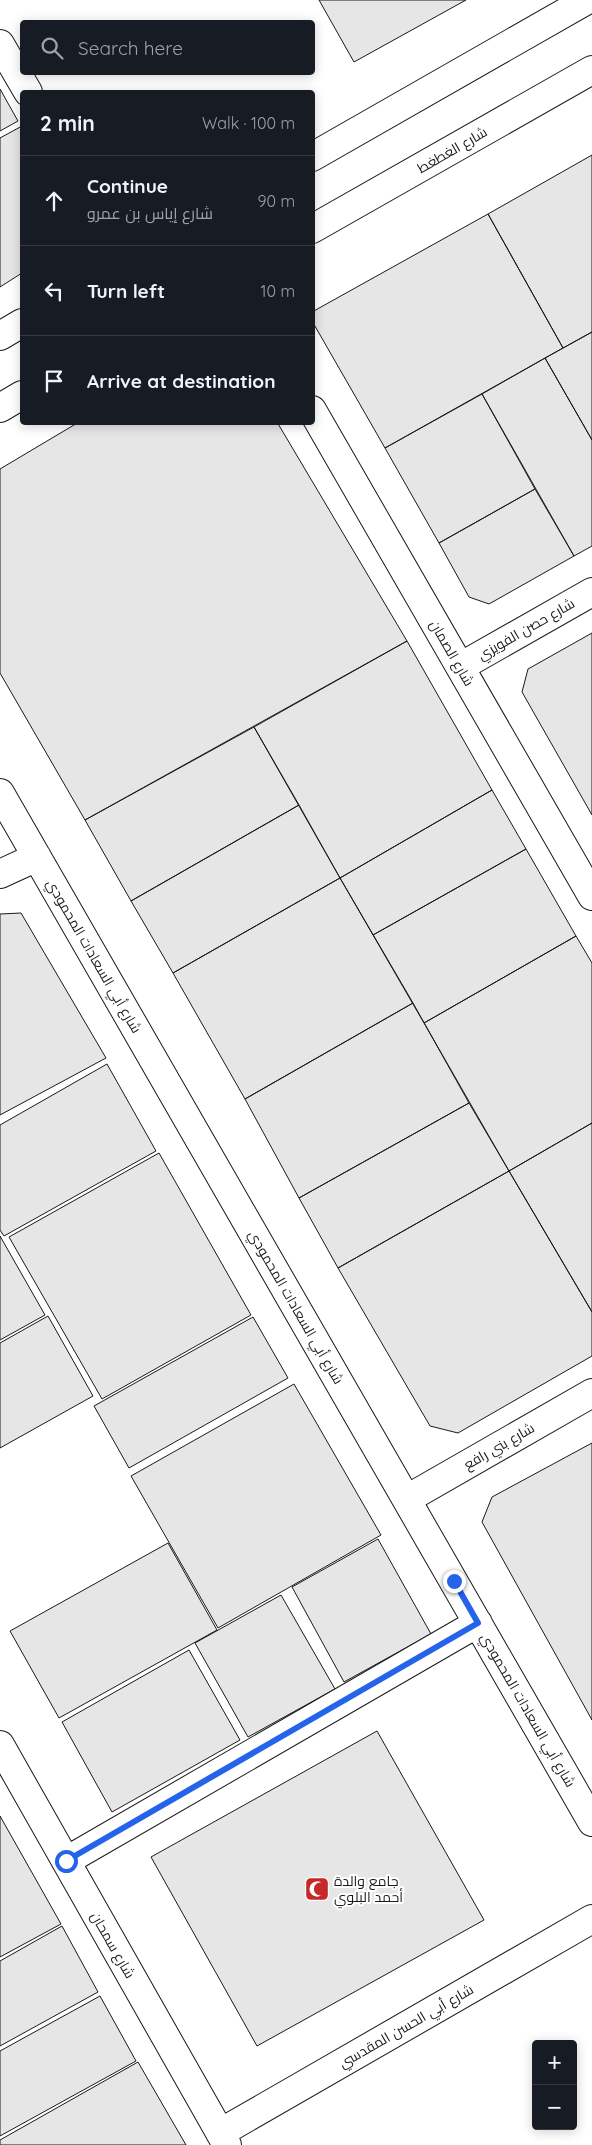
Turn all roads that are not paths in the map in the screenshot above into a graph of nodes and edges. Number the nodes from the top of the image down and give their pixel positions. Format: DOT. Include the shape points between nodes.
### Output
graph roads {
  1 [pos="587,0"];
  2 [pos="0,44"];
  3 [pos="592,70"];
  4 [pos="27,90"];
  5 [pos="315,156"];
  6 [pos="315,227"];
  7 [pos="20,396"];
  8 [pos="0,408"];
  9 [pos="315,415"];
  10 [pos="592,592"];
  11 [pos="460,666"];
  12 [pos="0,793"];
  13 [pos="37,857"];
  14 [pos="0,874"];
  15 [pos="592,896"];
  16 [pos="592,1393"];
  17 [pos="407,1498"];
  18 [pos="478,1623"];
  19 [pos="0,1745"];
  20 [pos="592,1822"];
  21 [pos="66,1861"];
  22 [pos="592,1919"];
  23 [pos="223,2139"];
  1 -- 5 [label="street"];
  2 -- 4 [label="street"];
  3 -- 6 [label="street, شارع الغطغط"];
  7 -- 8 [label="street"];
  9 -- 11 [label="street, شارع الصمان"];
  10 -- 11 [label="street, شارع حصن الفويزي"];
  11 -- 15 [label="street, شارع الصمان"];
  12 -- 13 [label="street, شارع أبي السعادات المحمودي"];
  13 -- 14 [label="street"];
  13 -- 17 [label="street, شارع أبي السعادات المحمودي"];
  16 -- 17 [label="street, شارع بني رافع"];
  17 -- 18 [label="street, شارع أبي السعادات المحمودي"];
  18 -- 20 [label="street, شارع أبي السعادات المحمودي"];
  18 -- 21 [label="street"];
  19 -- 21 [label="street, شارع سمحان"];
  21 -- 23 [label="street, شارع سمحان"];
  22 -- 23 [label="street, شارع أبي الحسن المقدسي"];
}
